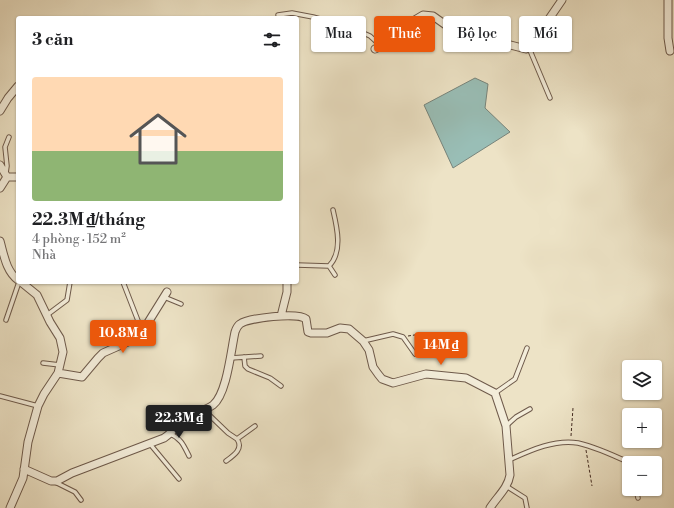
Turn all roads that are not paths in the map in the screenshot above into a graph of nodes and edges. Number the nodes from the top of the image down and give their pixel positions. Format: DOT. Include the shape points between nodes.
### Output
graph roads {
  1 [pos="562,0"];
  2 [pos="668,0"];
  3 [pos="278,15"];
  4 [pos="421,16"];
  5 [pos="433,16"];
  6 [pos="551,16"];
  7 [pos="435,17"];
  8 [pos="374,42"];
  9 [pos="519,47"];
  10 [pos="670,51"];
  11 [pos="532,52"];
  12 [pos="16,88"];
  13 [pos="550,98"];
  14 [pos="0,111"];
  15 [pos="9,137"];
  16 [pos="0,165"];
  17 [pos="6,176"];
  18 [pos="16,177"];
  19 [pos="0,188"];
  20 [pos="333,210"];
  21 [pos="0,241"];
  22 [pos="299,265"];
  23 [pos="329,266"];
  24 [pos="335,275"];
  25 [pos="16,278"];
  26 [pos="18,284"];
  27 [pos="23,284"];
  28 [pos="70,284"];
  29 [pos="124,284"];
  30 [pos="287,284"];
  31 [pos="166,294"];
  32 [pos="181,304"];
  33 [pos="47,315"];
  34 [pos="281,316"];
  35 [pos="6,320"];
  36 [pos="142,332"];
  37 [pos="363,341"];
  38 [pos="527,348"];
  39 [pos="415,354"];
  40 [pos="261,356"];
  41 [pos="244,357"];
  42 [pos="229,358"];
  43 [pos="43,363"];
  44 [pos="60,365"];
  45 [pos="58,373"];
  46 [pos="281,386"];
  47 [pos="495,393"];
  48 [pos="0,396"];
  49 [pos="38,406"];
  50 [pos="530,409"];
  51 [pos="204,410"];
  52 [pos="255,426"];
  53 [pos="506,426"];
  54 [pos="170,434"];
  55 [pos="237,439"];
  56 [pos="150,444"];
  57 [pos="189,456"];
  58 [pos="509,460"];
  59 [pos="622,460"];
  60 [pos="226,462"];
  61 [pos="24,469"];
  62 [pos="179,479"];
  63 [pos="54,482"];
  64 [pos="506,486"];
  65 [pos="81,500"];
  66 [pos="10,508"];
  67 [pos="490,508"];
  68 [pos="527,508"];
  1 -- 6 [label="street"];
  2 -- 10 [label="street"];
  3 -- 8 [label="lane" via="292,13 313,17 352,28 370,36"];
  4 -- 5 [label="street"];
  7 -- 9 [label="street" via="460,32"];
  11 -- 13 [label="lane"];
  12 -- 14 [label="street"];
  15 -- 17 [label="lane" via="6,147"];
  16 -- 17 [label="street"];
  17 -- 18 [label="street"];
  17 -- 19 [label="street"];
  20 -- 23 [label="lane" via="338,231 337,246 333,262"];
  21 -- 25 [label="street" via="8,269"];
  22 -- 23 [label="lane"];
  23 -- 24 [label="lane"];
  26 -- 35 [label="lane"];
  27 -- 33 [label="street" via="37,295"];
  28 -- 33 [label="lane" via="67,300"];
  29 -- 36 [label="lane"];
  30 -- 34 [label="street"];
  31 -- 32 [label="lane"];
  31 -- 36 [label="street"];
  33 -- 44 [label="street" via="62,344"];
  34 -- 37 [label="street" via="303,317 306,319 308,332 311,333 349,329"];
  34 -- 42 [label="street" via="250,320 240,324 235,332"];
  36 -- 45 [label="street" via="135,339 103,353 82,377"];
  37 -- 39 [label="lane" via="393,334 403,337"];
  37 -- 47 [label="street" via="369,350 373,366 382,379 393,383 426,374 466,378"];
  38 -- 47 [label="lane" via="515,379"];
  40 -- 41 [label="lane"];
  41 -- 42 [label="lane"];
  41 -- 46 [label="lane" via="248,369 270,378"];
  42 -- 51 [label="street" via="221,396 217,402"];
  43 -- 44 [label="lane"];
  44 -- 45 [label="street"];
  45 -- 49 [label="street"];
  47 -- 53 [label="street"];
  48 -- 49 [label="lane"];
  49 -- 61 [label="street"];
  50 -- 53 [label="lane"];
  51 -- 54 [label="street" via="187,417"];
  51 -- 55 [label="lane"];
  52 -- 55 [label="lane"];
  53 -- 58 [label="street"];
  54 -- 56 [label="street"];
  54 -- 57 [label="lane" via="177,436"];
  55 -- 60 [label="lane" via="240,442 239,448"];
  56 -- 62 [label="lane"];
  56 -- 63 [label="street"];
  58 -- 59 [label="lane" via="532,450 559,443 586,445"];
  58 -- 64 [label="street" via="510,474"];
  61 -- 63 [label="street"];
  61 -- 66 [label="street"];
  63 -- 65 [label="lane" via="75,492"];
  64 -- 67 [label="street"];
  64 -- 68 [label="lane" via="525,498"];
}
